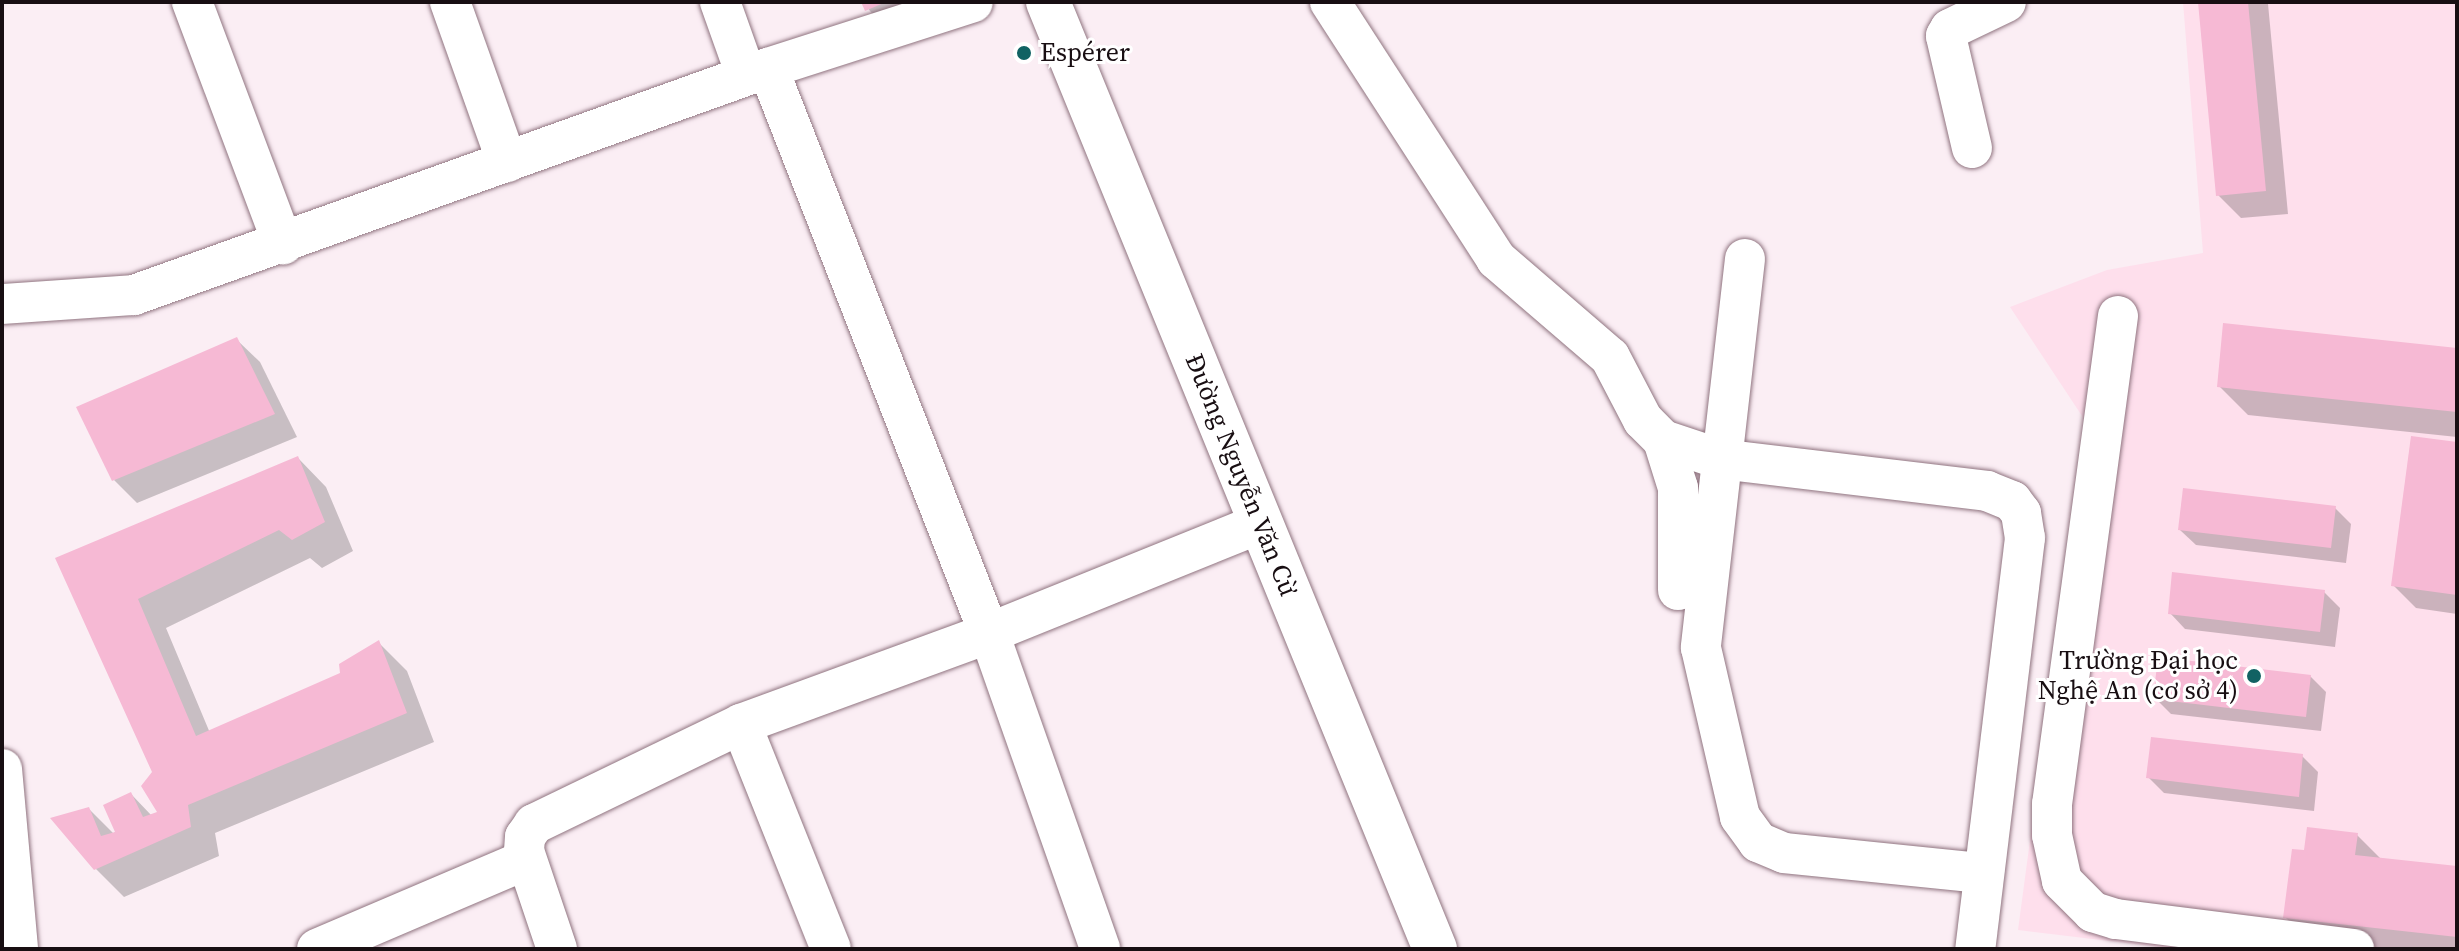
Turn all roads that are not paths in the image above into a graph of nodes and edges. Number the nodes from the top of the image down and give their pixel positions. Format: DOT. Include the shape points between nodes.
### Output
graph roads {
  1 [pos="192,2"];
  2 [pos="450,2"];
  3 [pos="720,2"];
  4 [pos="973,2"];
  5 [pos="1048,2"];
  6 [pos="1330,2"];
  7 [pos="2006,2"];
  8 [pos="757,72"];
  9 [pos="1972,148"];
  10 [pos="507,162"];
  11 [pos="283,244"];
  12 [pos="1745,259"];
  13 [pos="2,304"];
  14 [pos="2118,316"];
  15 [pos="1663,440"];
  16 [pos="1720,459"];
  17 [pos="1261,523"];
  18 [pos="1678,590"];
  19 [pos="989,633"];
  20 [pos="741,724"];
  21 [pos="2,769"];
  22 [pos="526,860"];
  23 [pos="1982,873"];
  24 [pos="18,949"];
  25 [pos="317,949"];
  26 [pos="557,949"];
  27 [pos="831,949"];
  28 [pos="1100,949"];
  29 [pos="1435,949"];
  30 [pos="1975,949"];
  31 [pos="2354,949"];
  1 -- 11 [label="street"];
  2 -- 10 [label="street"];
  3 -- 8 [label="street"];
  4 -- 8 [label="street"];
  5 -- 17 [label="main road, Đường Nguyễn Văn Cừ"];
  6 -- 15 [label="street" via="1496,259 1610,357 1643,420"];
  7 -- 9 [label="street" via="1950,29 1946,36"];
  8 -- 10 [label="street"];
  8 -- 19 [label="street"];
  10 -- 11 [label="street"];
  11 -- 13 [label="street" via="134,295"];
  12 -- 16 [label="street"];
  14 -- 31 [label="street" via="2052,804 2062,881 2093,912 2116,919"];
  15 -- 16 [label="street"];
  15 -- 18 [label="street" via="1678,488"];
  16 -- 23 [label="street" via="1701,648 1740,817 1748,832 1784,853"];
  16 -- 23 [label="street" via="1987,491 2012,501 2021,513 2025,538"];
  17 -- 19 [label="street"];
  17 -- 29 [label="main road, Đường Nguyễn Văn Cừ"];
  19 -- 20 [label="street"];
  19 -- 28 [label="street"];
  20 -- 22 [label="street" via="534,824 525,837"];
  20 -- 27 [label="street"];
  21 -- 24 [label="street"];
  22 -- 25 [label="street"];
  22 -- 26 [label="street"];
  23 -- 30 [label="street"];
}
